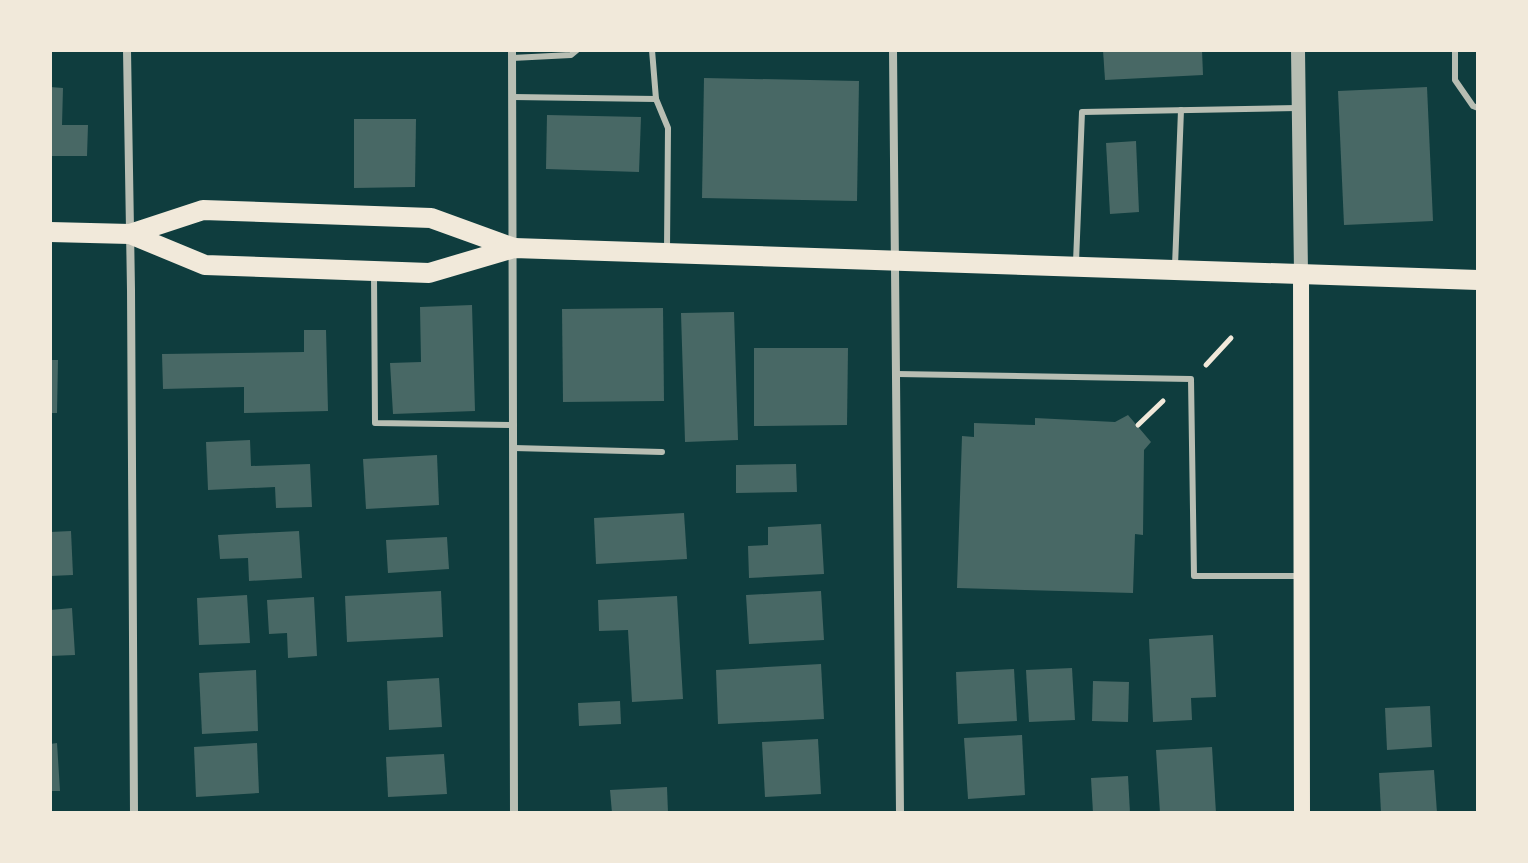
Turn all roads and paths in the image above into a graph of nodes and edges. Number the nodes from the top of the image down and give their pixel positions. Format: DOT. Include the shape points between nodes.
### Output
graph roads {
  1 [pos="127,50"];
  2 [pos="577,50"];
  3 [pos="652,50"];
  4 [pos="893,50"];
  5 [pos="1298,50"];
  6 [pos="1455,50"];
  7 [pos="512,54"];
  8 [pos="513,97"];
  9 [pos="656,99"];
  10 [pos="1299,108"];
  11 [pos="1478,108"];
  12 [pos="1181,110"];
  13 [pos="50,232"];
  14 [pos="130,234"];
  15 [pos="514,248"];
  16 [pos="667,253"];
  17 [pos="897,259"];
  18 [pos="1076,265"];
  19 [pos="1175,268"];
  20 [pos="374,271"];
  21 [pos="1301,273"];
  22 [pos="1478,280"];
  23 [pos="1231,338"];
  24 [pos="1206,365"];
  25 [pos="897,374"];
  26 [pos="1163,401"];
  27 [pos="514,425"];
  28 [pos="1138,425"];
  29 [pos="514,448"];
  30 [pos="662,452"];
  31 [pos="1301,576"];
  32 [pos="134,813"];
  33 [pos="514,813"];
  34 [pos="900,813"];
  35 [pos="1302,813"];
  1 -- 14 [label="street"];
  2 -- 7 [label="lane" via="571,55"];
  3 -- 9 [label="lane"];
  4 -- 17 [label="street"];
  5 -- 10 [label="street"];
  6 -- 11 [label="lane" via="1455,80"];
  7 -- 8 [label="street"];
  8 -- 9 [label="lane"];
  8 -- 15 [label="street"];
  9 -- 16 [label="lane" via="668,128"];
  10 -- 12 [label="lane"];
  10 -- 21 [label="street"];
  12 -- 18 [label="lane" via="1082,112"];
  12 -- 19 [label="lane"];
  13 -- 14 [label="main road"];
  14 -- 15 [label="main road" via="203,210 431,218"];
  14 -- 20 [label="main road" via="205,265"];
  14 -- 32 [label="street"];
  15 -- 16 [label="main road"];
  15 -- 20 [label="main road" via="429,273"];
  15 -- 27 [label="street"];
  16 -- 17 [label="main road"];
  17 -- 18 [label="main road"];
  17 -- 25 [label="street"];
  18 -- 19 [label="main road"];
  19 -- 21 [label="main road"];
  20 -- 27 [label="lane" via="375,423"];
  21 -- 22 [label="main road"];
  21 -- 31 [label="main road"];
  23 -- 24 [label="path"];
  25 -- 31 [label="lane" via="1191,379 1194,576"];
  25 -- 34 [label="street"];
  26 -- 28 [label="path"];
  27 -- 29 [label="street"];
  29 -- 30 [label="lane"];
  29 -- 33 [label="street"];
  31 -- 35 [label="main road"];
}
